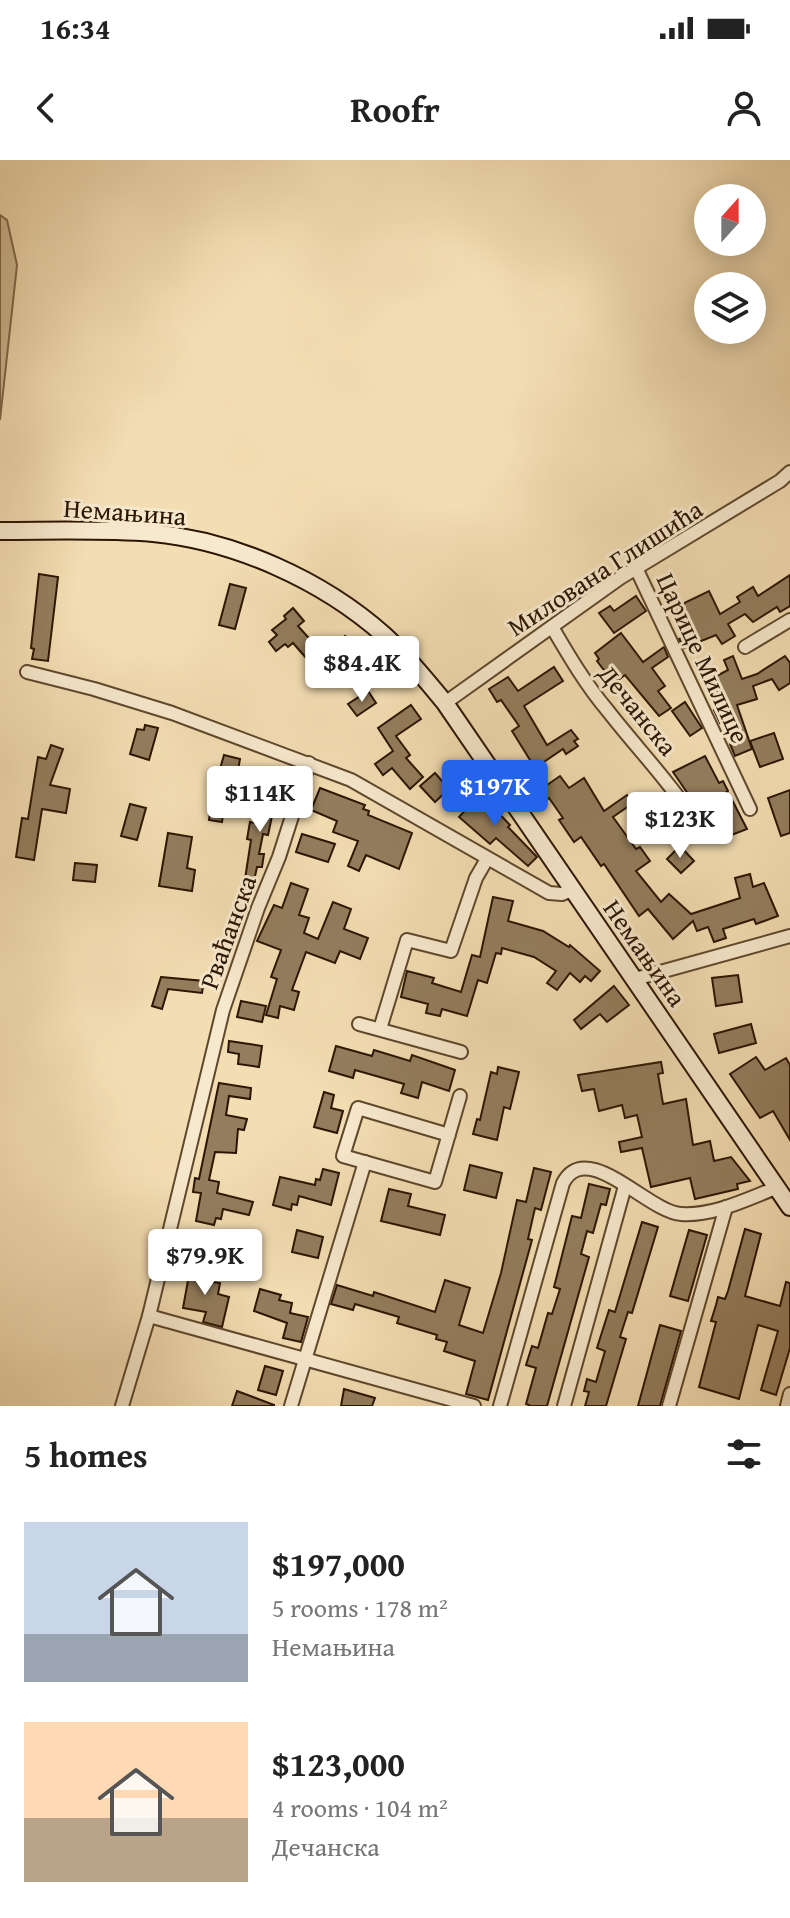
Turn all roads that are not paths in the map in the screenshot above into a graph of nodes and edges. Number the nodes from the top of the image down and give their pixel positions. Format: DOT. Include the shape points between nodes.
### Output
graph roads {
  1 [pos="790,472"];
  2 [pos="0,531"];
  3 [pos="636,568"];
  4 [pos="790,620"];
  5 [pos="552,627"];
  6 [pos="745,647"];
  7 [pos="27,672"];
  8 [pos="445,703"];
  9 [pos="309,763"];
  10 [pos="750,809"];
  11 [pos="694,819"];
  12 [pos="487,859"];
  13 [pos="572,890"];
  14 [pos="790,936"];
  15 [pos="635,979"];
  16 [pos="359,1024"];
  17 [pos="380,1029"];
  18 [pos="461,1052"];
  19 [pos="460,1096"];
  20 [pos="449,1135"];
  21 [pos="365,1162"];
  22 [pos="625,1186"];
  23 [pos="776,1188"];
  24 [pos="726,1207"];
  25 [pos="790,1207"];
  26 [pos="149,1316"];
  27 [pos="305,1358"];
  28 [pos="790,1394"];
  29 [pos="444,1402"];
  30 [pos="122,1406"];
  31 [pos="291,1406"];
  32 [pos="474,1406"];
  33 [pos="500,1406"];
  34 [pos="564,1406"];
  35 [pos="669,1406"];
  36 [pos="787,1406"];
  1 -- 3 [label="street, Милована Глишића"];
  2 -- 8 [label="street, Немањина" via="153,533 260,561 323,591 368,622 411,661"];
  3 -- 5 [label="street, Милована Глишића"];
  3 -- 10 [label="street, Царице Милице"];
  4 -- 6 [label="street"];
  5 -- 8 [label="street, Милована Глишића"];
  5 -- 11 [label="street, Дечанска" via="606,710"];
  7 -- 9 [label="street" via="172,713"];
  8 -- 13 [label="street, Немањина"];
  9 -- 12 [label="street" via="351,780"];
  9 -- 26 [label="street, Рваћанска" via="223,1010"];
  12 -- 13 [label="street" via="549,893"];
  12 -- 17 [label="street" via="451,951 407,940"];
  13 -- 15 [label="street, Немањина"];
  14 -- 15 [label="street"];
  15 -- 23 [label="street, Немањина"];
  16 -- 17 [label="street"];
  17 -- 18 [label="street"];
  19 -- 20 [label="street"];
  20 -- 21 [label="street" via="435,1182"];
  20 -- 21 [label="street" via="358,1108 343,1156"];
  21 -- 27 [label="street"];
  22 -- 24 [label="street" via="673,1213"];
  22 -- 33 [label="street" via="588,1168 567,1176"];
  22 -- 34 [label="street"];
  23 -- 24 [label="street"];
  23 -- 25 [label="street, Немањина"];
  24 -- 35 [label="street"];
  26 -- 27 [label="street"];
  26 -- 30 [label="street, Рваћанска"];
  27 -- 29 [label="street"];
  27 -- 31 [label="street"];
  28 -- 36 [label="street"];
  29 -- 32 [label="street"];
}
